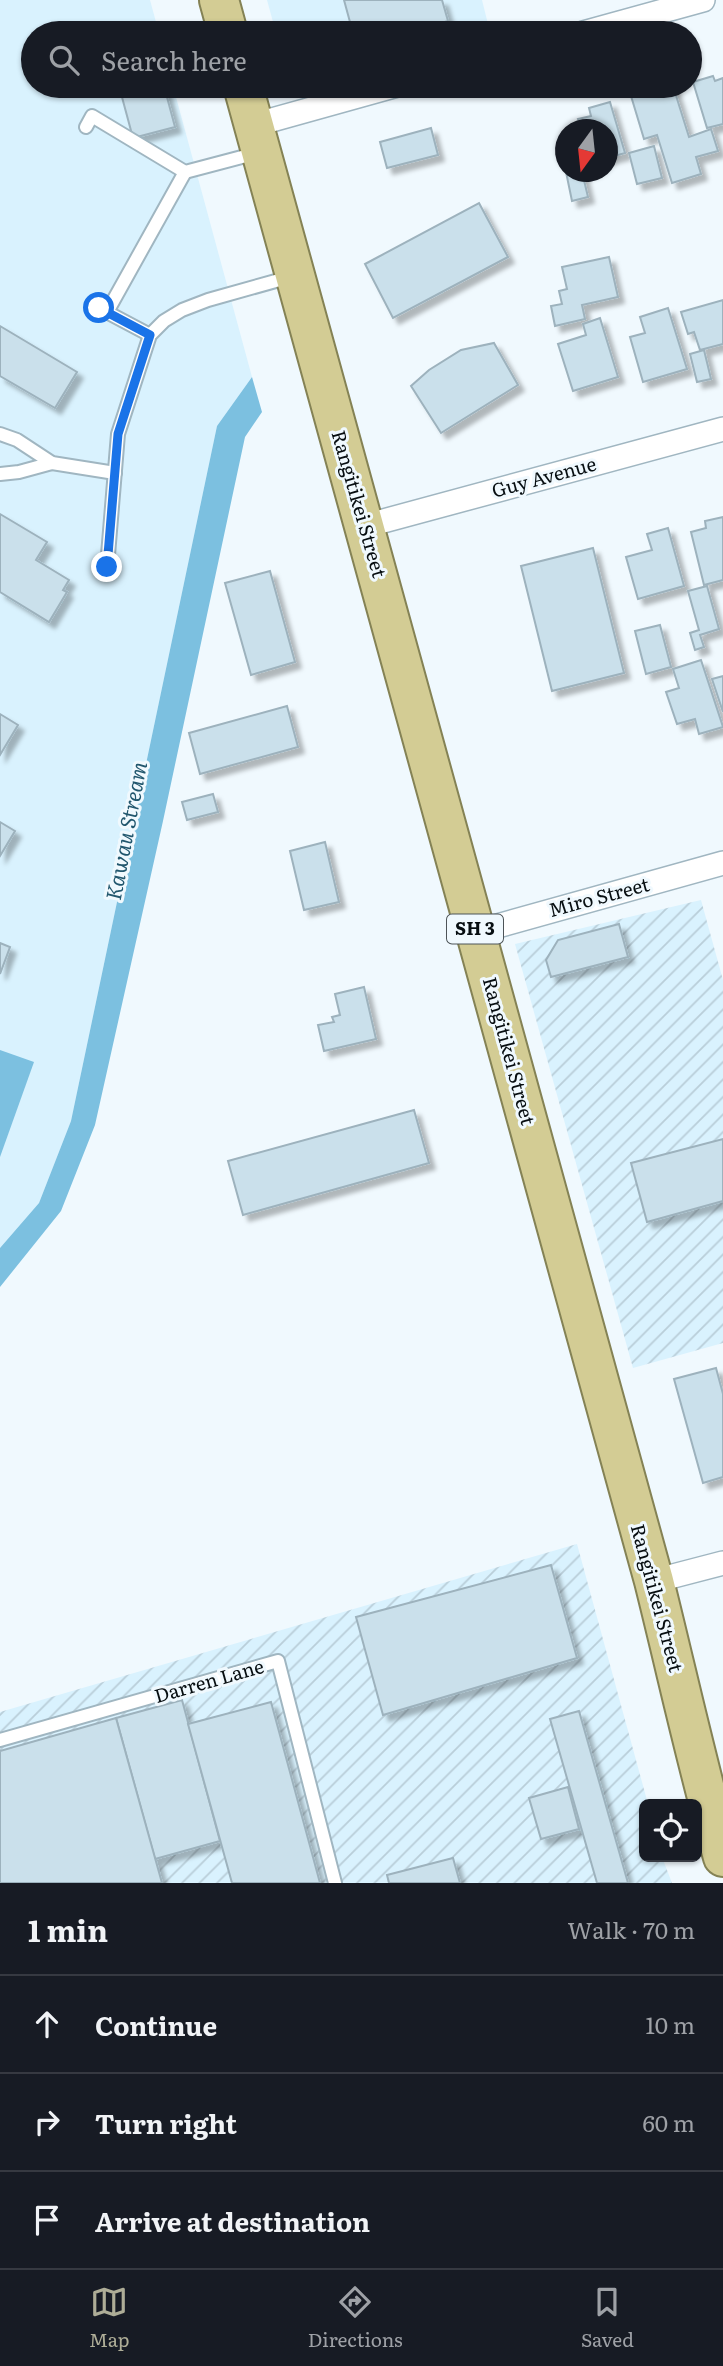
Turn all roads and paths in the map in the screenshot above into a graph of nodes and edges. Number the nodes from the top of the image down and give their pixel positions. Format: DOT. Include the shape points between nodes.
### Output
graph roads {
  1 [pos="219,0"];
  2 [pos="703,0"];
  3 [pos="225,21"];
  4 [pos="627,21"];
  5 [pos="246,98"];
  6 [pos="363,98"];
  7 [pos="86,127"];
  8 [pos="258,139"];
  9 [pos="185,172"];
  10 [pos="295,275"];
  11 [pos="150,335"];
  12 [pos="723,429"];
  13 [pos="0,434"];
  14 [pos="52,463"];
  15 [pos="114,473"];
  16 [pos="0,474"];
  17 [pos="365,526"];
  18 [pos="107,567"];
  19 [pos="723,863"];
  20 [pos="476,932"];
  21 [pos="723,1563"];
  22 [pos="654,1581"];
  23 [pos="0,1740"];
  24 [pos="723,1857"];
  25 [pos="335,1883"];
  1 -- 3 [label="highway"];
  2 -- 4 [label="street"];
  5 -- 8 [label="highway, Rangitikei Street / SH 3"];
  6 -- 8 [label="street"];
  7 -- 9 [label="lane" via="92,117 146,155"];
  8 -- 9 [label="lane"];
  8 -- 10 [label="highway, Rangitikei Street / SH 3"];
  9 -- 11 [label="lane" via="103,310"];
  10 -- 11 [label="lane" via="182,310"];
  10 -- 17 [label="highway, Rangitikei Street / SH 3"];
  11 -- 15 [label="lane" via="118,434"];
  12 -- 17 [label="street, Guy Avenue"];
  13 -- 14 [label="lane"];
  14 -- 15 [label="lane"];
  14 -- 16 [label="lane"];
  15 -- 18 [label="lane"];
  17 -- 20 [label="highway, Rangitikei Street / SH 3"];
  19 -- 20 [label="street, Miro Street"];
  20 -- 22 [label="highway, Rangitikei Street / SH 3"];
  21 -- 22 [label="street"];
  22 -- 24 [label="highway, Rangitikei Street / SH 3"];
  23 -- 25 [label="lane, Darren Lane" via="278,1661"];
}
